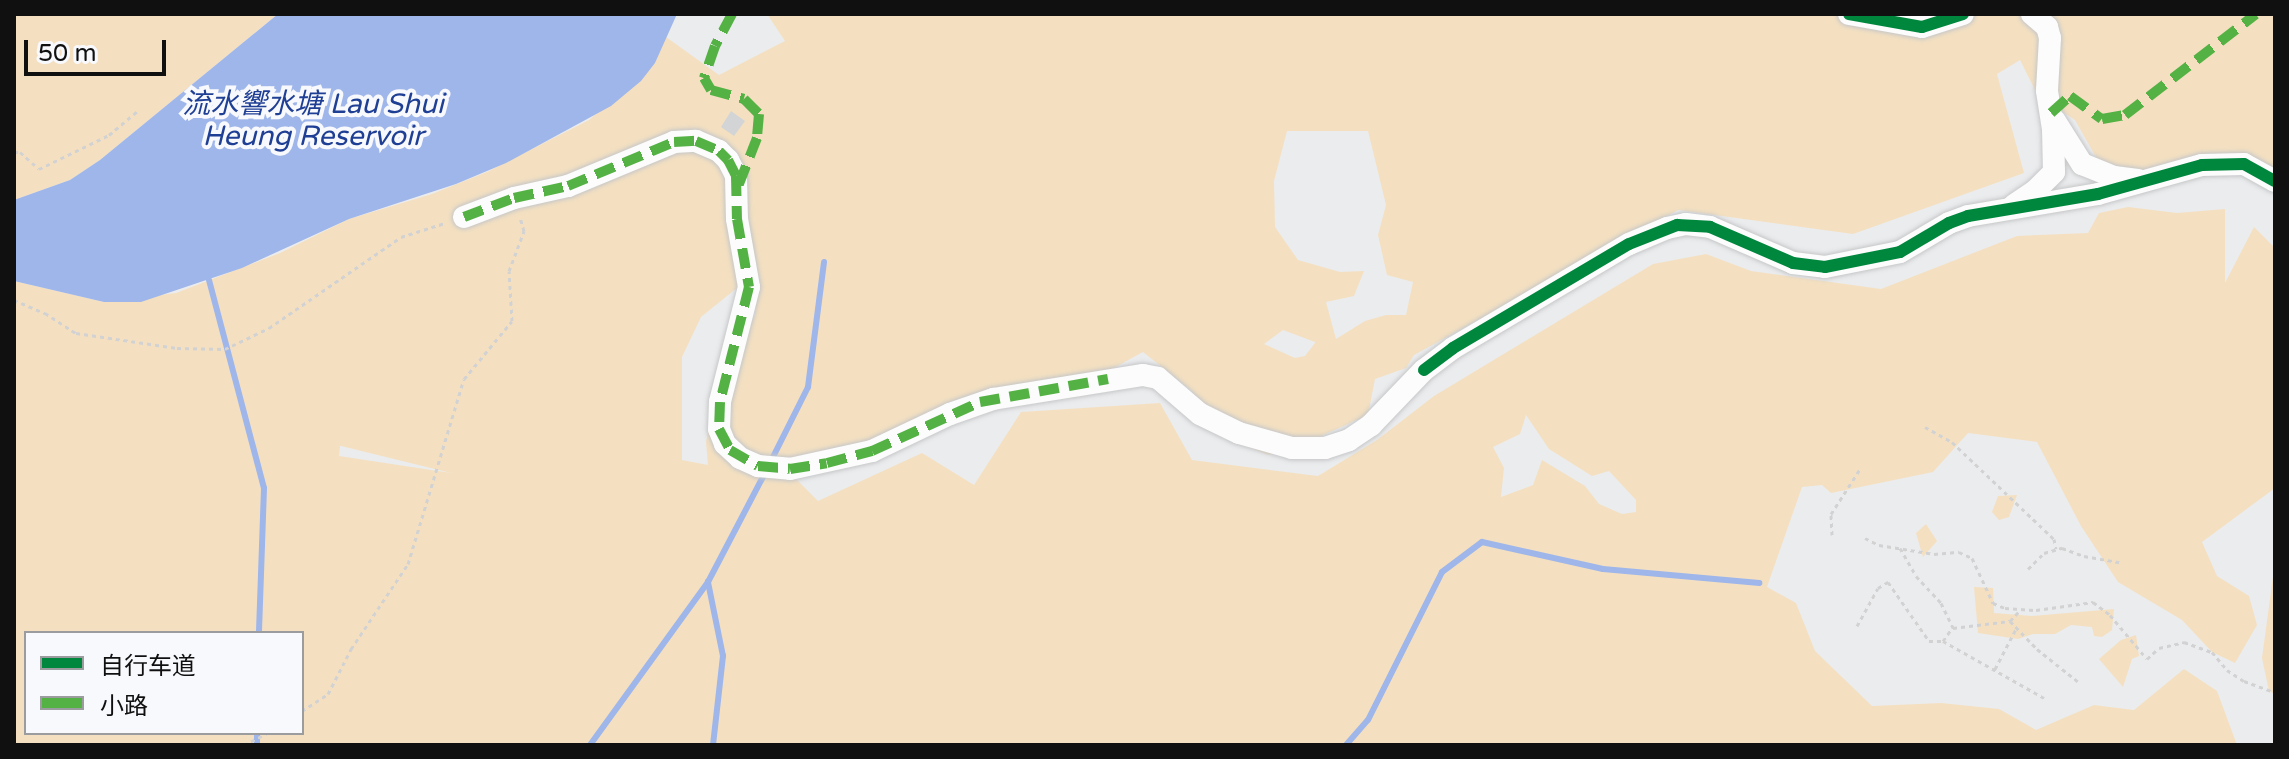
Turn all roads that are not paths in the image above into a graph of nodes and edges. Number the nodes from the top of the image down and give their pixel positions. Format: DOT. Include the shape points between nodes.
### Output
graph roads {
  1 [pos="1849,14"];
  2 [pos="1963,14"];
  3 [pos="2032,14"];
  4 [pos="2051,113"];
  5 [pos="2082,164"];
  6 [pos="2054,172"];
  7 [pos="2160,179"];
  8 [pos="2275,181"];
  9 [pos="2073,198"];
  10 [pos="1998,210"];
  11 [pos="464,217"];
  1 -- 2 [label="street" via="1913,27"];
  3 -- 4 [label="street" via="2049,32"];
  4 -- 5 [label="street"];
  4 -- 6 [label="street"];
  5 -- 6 [label="street" via="2066,162"];
  5 -- 7 [label="street" via="2121,178"];
  5 -- 9 [label="street" via="2089,184"];
  6 -- 9 [label="street" via="2055,189"];
  6 -- 10 [label="street" via="2026,198"];
  7 -- 8 [label="street" via="2227,162 2250,166"];
  7 -- 9 [label="street"];
  9 -- 10 [label="street"];
  10 -- 11 [label="street" via="1949,223 1900,252 1825,267 1793,263 1710,227 1667,228 1629,244 1453,348 1356,436 1334,446 1312,450 1273,444 1213,422 1155,377 1108,379 980,402 879,448 790,469 758,466 730,450 718,424 749,287 737,219 736,176 728,160 702,142 674,142 568,186"];
}
